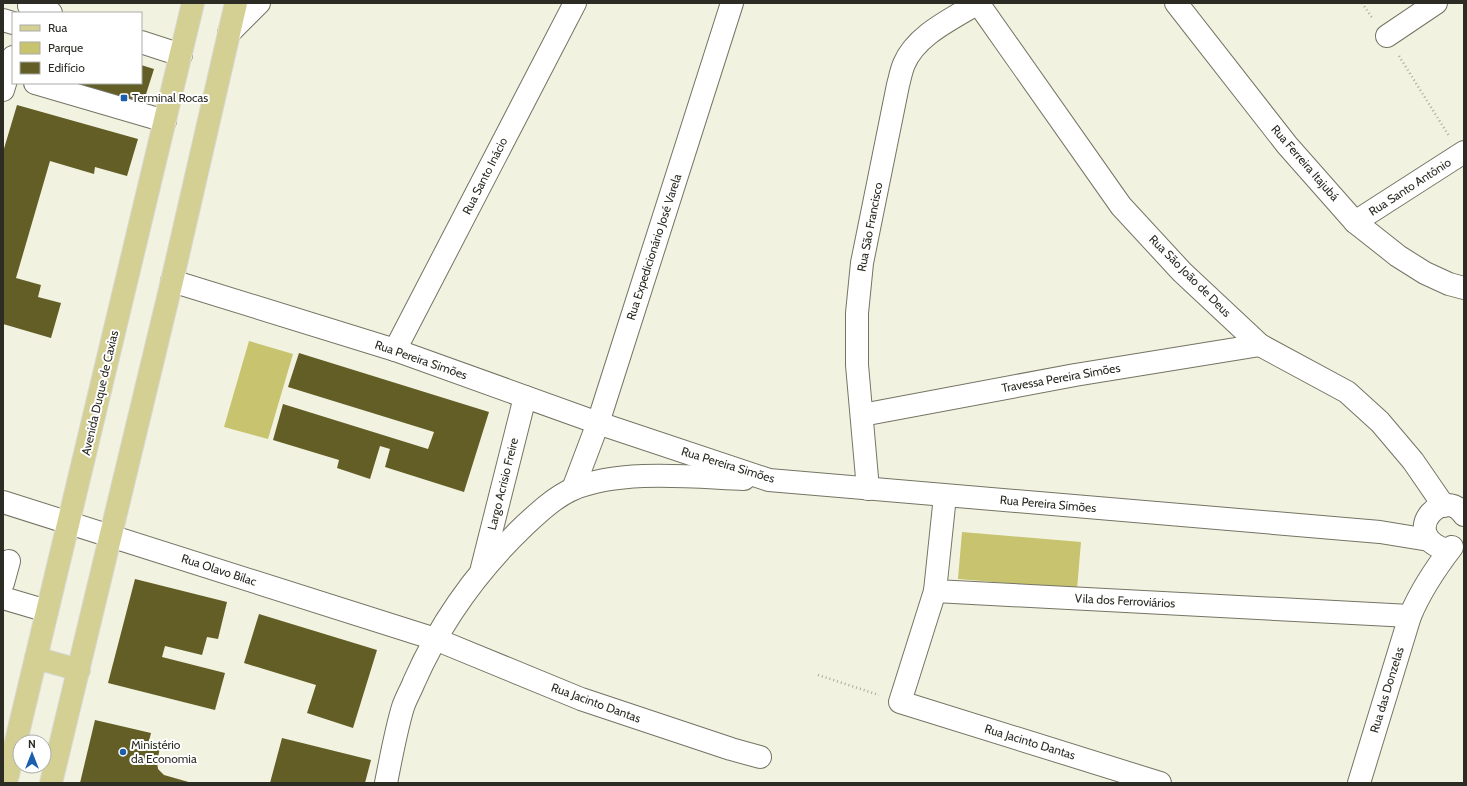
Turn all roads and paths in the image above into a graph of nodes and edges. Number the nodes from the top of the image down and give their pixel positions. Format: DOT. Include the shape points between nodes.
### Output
graph roads {
  1 [pos="193,3"];
  2 [pos="236,3"];
  3 [pos="259,3"];
  4 [pos="575,3"];
  5 [pos="732,3"];
  6 [pos="978,3"];
  7 [pos="1176,3"];
  8 [pos="1362,3"];
  9 [pos="1436,3"];
  10 [pos="28,7"];
  11 [pos="48,12"];
  12 [pos="229,33"];
  13 [pos="1387,36"];
  14 [pos="142,42"];
  15 [pos="181,55"];
  16 [pos="38,84"];
  17 [pos="165,121"];
  18 [pos="1462,153"];
  19 [pos="1355,222"];
  20 [pos="172,281"];
  21 [pos="1464,288"];
  22 [pos="1260,345"];
  23 [pos="396,350"];
  24 [pos="525,397"];
  25 [pos="862,415"];
  26 [pos="598,423"];
  27 [pos="769,480"];
  28 [pos="573,489"];
  29 [pos="868,489"];
  30 [pos="945,496"];
  31 [pos="3,502"];
  32 [pos="1464,515"];
  33 [pos="69,522"];
  34 [pos="1442,532"];
  35 [pos="111,536"];
  36 [pos="9,561"];
  37 [pos="482,571"];
  38 [pos="3,583"];
  39 [pos="935,591"];
  40 [pos="3,598"];
  41 [pos="1414,607"];
  42 [pos="47,611"];
  43 [pos="435,639"];
  44 [pos="36,658"];
  45 [pos="79,670"];
  46 [pos="818,675"];
  47 [pos="900,702"];
  48 [pos="760,757"];
  49 [pos="6,783"];
  50 [pos="51,783"];
  51 [pos="386,783"];
  52 [pos="1160,783"];
  53 [pos="1359,783"];
  1 -- 15 [label="main road, Avenida Duque de Caxias"];
  2 -- 12 [label="main road"];
  3 -- 12 [label="street"];
  4 -- 23 [label="street, Rua Santo Inácio"];
  5 -- 26 [label="street, Rua Expedicionário José Varela"];
  6 -- 22 [label="street, Rua São João de Deus" via="1122,206 1182,272"];
  6 -- 25 [label="street, Rua São Francisco" via="928,34 904,63 862,270 857,313 857,365"];
  7 -- 19 [label="street, Rua Ferreira Itajubá" via="1287,145"];
  8 -- 13 [label="path"];
  9 -- 13 [label="street"];
  10 -- 11 [label="street"];
  12 -- 20 [label="main road"];
  13 -- 18 [label="path"];
  14 -- 15 [label="street"];
  15 -- 17 [label="main road, Avenida Duque de Caxias"];
  16 -- 17 [label="street"];
  17 -- 33 [label="main road, Avenida Duque de Caxias"];
  18 -- 19 [label="street, Rua Santo Antônio"];
  19 -- 21 [label="street, Rua Ferreira Itajubá" via="1398,256 1425,273"];
  20 -- 23 [label="street, Rua Pereira Simões"];
  20 -- 35 [label="main road"];
  22 -- 25 [label="street, Travessa Pereira Simões" via="1075,375"];
  22 -- 34 [label="street, Rua São João de Deus" via="1347,392 1384,427 1413,461"];
  23 -- 24 [label="street, Rua Pereira Simões"];
  24 -- 26 [label="street, Rua Pereira Simões"];
  24 -- 37 [label="street, Largo Acrisio Freire"];
  25 -- 29 [label="street, Rua São Francisco"];
  26 -- 27 [label="street, Rua Pereira Simões"];
  26 -- 28 [label="street, Rua Expedicionário José Varela"];
  27 -- 28 [label="street" via="636,477 603,480"];
  27 -- 29 [label="street, Rua Pereira Simões"];
  28 -- 37 [label="street" via="536,514"];
  29 -- 30 [label="street, Rua Pereira Simões"];
  30 -- 34 [label="street, Rua Pereira Simões" via="1380,532 1405,526"];
  30 -- 39 [label="street"];
  31 -- 33 [label="street, Rua Olavo Bilac"];
  32 -- 34 [label="street" via="1457,508 1450,506"];
  33 -- 35 [label="street, Rua Olavo Bilac"];
  33 -- 42 [label="main road, Avenida Duque de Caxias"];
  34 -- 41 [label="street, Rua das Donzelas" via="1435,569"];
  35 -- 43 [label="street, Rua Olavo Bilac"];
  35 -- 45 [label="main road"];
  36 -- 38 [label="street"];
  37 -- 43 [label="street"];
  39 -- 41 [label="street, Vila dos Ferroviários"];
  39 -- 47 [label="street"];
  40 -- 42 [label="street"];
  41 -- 53 [label="street, Rua das Donzelas"];
  42 -- 44 [label="main road, Avenida Duque de Caxias"];
  43 -- 48 [label="street, Rua Jacinto Dantas" via="581,699"];
  43 -- 51 [label="street" via="403,706"];
  44 -- 45 [label="main road"];
  44 -- 49 [label="main road, Avenida Duque de Caxias"];
  45 -- 50 [label="main road"];
  46 -- 47 [label="path"];
  47 -- 52 [label="street, Rua Jacinto Dantas"];
}
